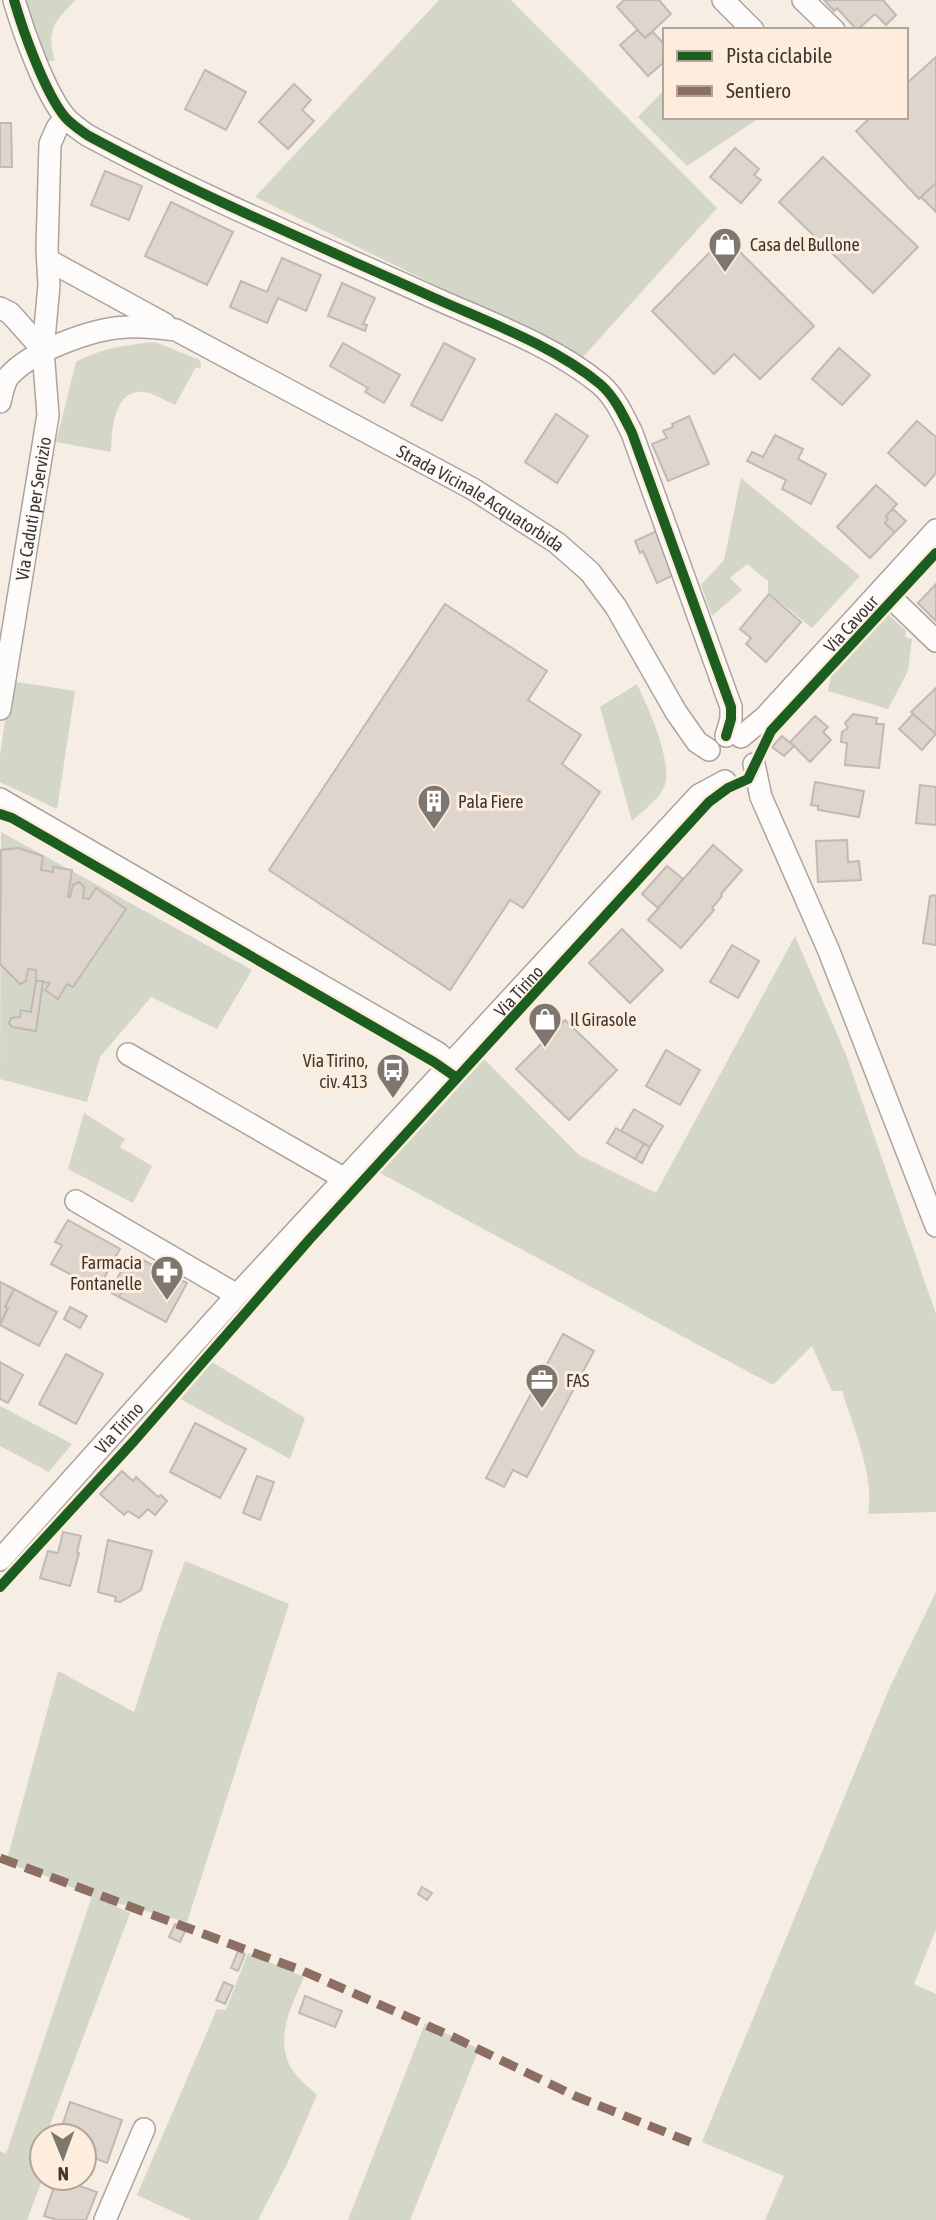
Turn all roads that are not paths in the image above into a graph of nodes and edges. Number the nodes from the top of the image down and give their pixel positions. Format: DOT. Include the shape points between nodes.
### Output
graph roads {
  1 [pos="14,0"];
  2 [pos="723,0"];
  3 [pos="803,0"];
  4 [pos="750,28"];
  5 [pos="832,28"];
  6 [pos="65,118"];
  7 [pos="47,254"];
  8 [pos="0,308"];
  9 [pos="176,330"];
  10 [pos="43,351"];
  11 [pos="4,371"];
  12 [pos="0,402"];
  13 [pos="936,530"];
  14 [pos="882,589"];
  15 [pos="936,641"];
  16 [pos="0,709"];
  17 [pos="765,717"];
  18 [pos="733,736"];
  19 [pos="754,760"];
  20 [pos="719,771"];
  21 [pos="761,797"];
  22 [pos="0,799"];
  23 [pos="128,1054"];
  24 [pos="451,1065"];
  25 [pos="345,1179"];
  26 [pos="76,1201"];
  27 [pos="936,1226"];
  28 [pos="237,1295"];
  29 [pos="0,1560"];
  30 [pos="144,2129"];
  31 [pos="105,2220"];
  1 -- 6 [label="street" via="32,51"];
  2 -- 4 [label="street"];
  3 -- 5 [label="street"];
  6 -- 7 [label="street, Via Caduti per Servizio" via="50,144"];
  6 -- 18 [label="street" via="117,152 530,342 601,386 632,433 731,707"];
  7 -- 9 [label="street, Strada Vicinale Acquatorbida"];
  7 -- 10 [label="street, Via Caduti per Servizio"];
  8 -- 10 [label="street" via="10,313"];
  9 -- 10 [label="street, Strada Vicinale Acquatorbida" via="125,327"];
  9 -- 20 [label="street, Strada Vicinale Acquatorbida" via="472,489 557,542 590,572 616,607 676,712"];
  10 -- 11 [label="street"];
  10 -- 16 [label="street, Via Caduti per Servizio" via="48,415"];
  11 -- 12 [label="street"];
  13 -- 14 [label="street, Via Cavour"];
  14 -- 15 [label="street"];
  14 -- 17 [label="street, Via Cavour"];
  17 -- 18 [label="street, Via Cavour"];
  17 -- 19 [label="street, Via Cavour"];
  18 -- 19 [label="street" via="747,742"];
  18 -- 20 [label="street" via="713,743"];
  19 -- 20 [label="street" via="746,777"];
  19 -- 21 [label="street"];
  20 -- 21 [label="street, Strada Vicinale Acquatorbida"];
  20 -- 24 [label="street, Via Tirino"];
  21 -- 27 [label="street" via="828,949"];
  22 -- 24 [label="street" via="438,1053"];
  23 -- 25 [label="street"];
  24 -- 25 [label="street, Via Tirino"];
  25 -- 28 [label="street, Via Tirino"];
  26 -- 28 [label="street"];
  28 -- 29 [label="street, Via Tirino"];
  30 -- 31 [label="street"];
}
